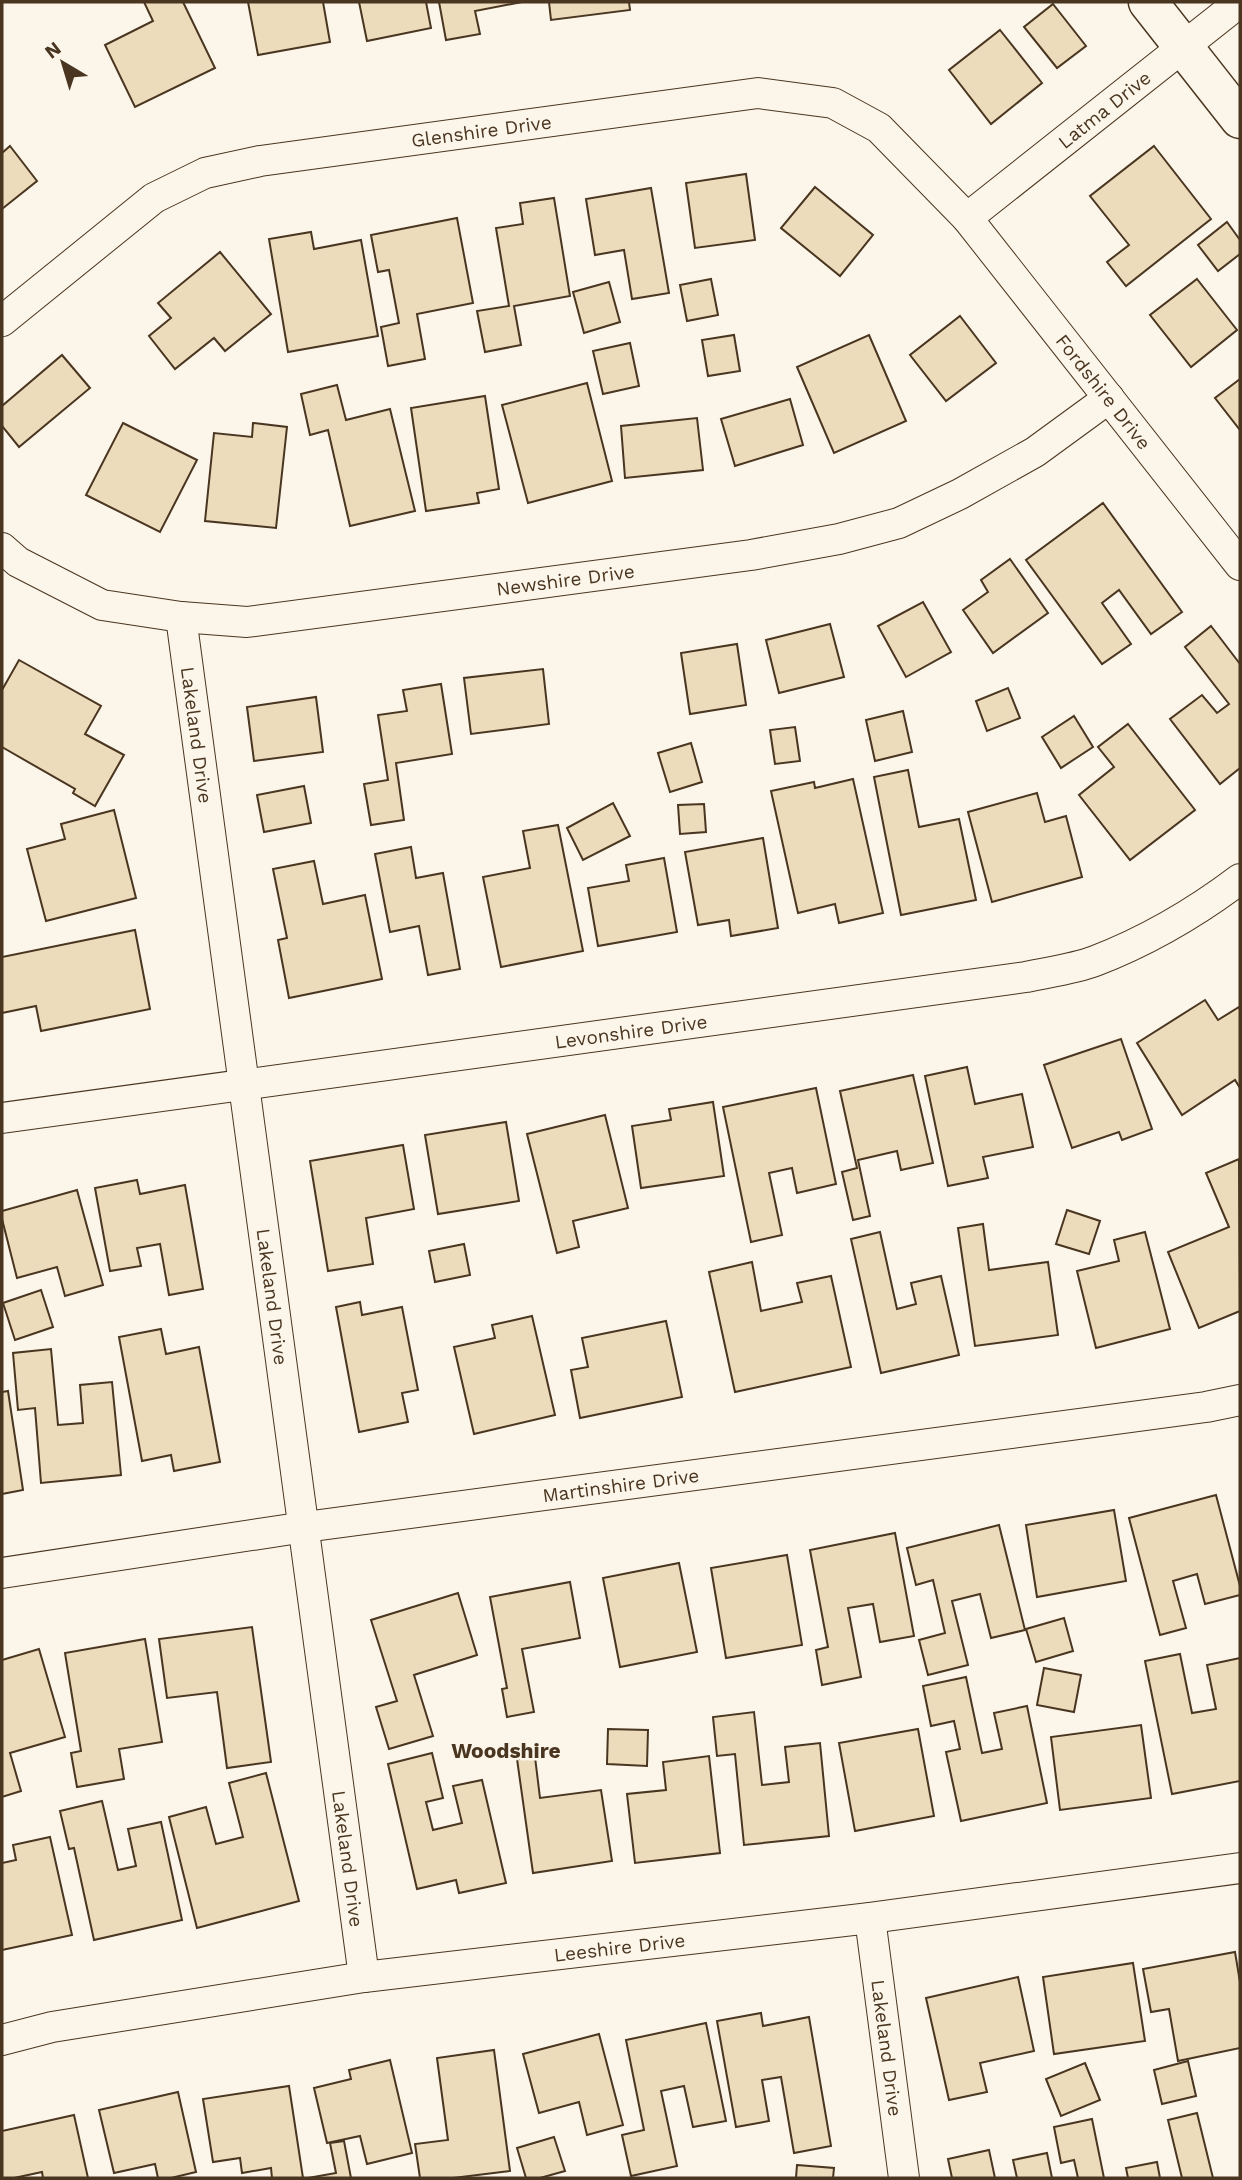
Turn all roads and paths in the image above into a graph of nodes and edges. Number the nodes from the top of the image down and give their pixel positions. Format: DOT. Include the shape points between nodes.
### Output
graph roads {
  1 [pos="1148,2"];
  2 [pos="1240,2"];
  3 [pos="1184,47"];
  4 [pos="1240,119"];
  5 [pos="967,218"];
  6 [pos="2,321"];
  7 [pos="1109,398"];
  8 [pos="2,548"];
  9 [pos="1240,565"];
  10 [pos="181,617"];
  11 [pos="1240,879"];
  12 [pos="244,1086"];
  13 [pos="2,1118"];
  14 [pos="1240,1400"];
  15 [pos="305,1527"];
  16 [pos="2,1573"];
  17 [pos="1240,1868"];
  18 [pos="870,1918"];
  19 [pos="364,1977"];
  20 [pos="2,2040"];
  21 [pos="904,2178"];
  1 -- 3 [label="main road"];
  2 -- 3 [label="street, Latma Drive"];
  3 -- 4 [label="main road"];
  3 -- 5 [label="street, Latma Drive"];
  5 -- 6 [label="street, Glenshire Drive" via="879,128 833,103 758,93 205,173 154,198"];
  5 -- 7 [label="street, Fordshire Drive"];
  7 -- 9 [label="street, Fordshire Drive"];
  7 -- 10 [label="street, Newshire Drive" via="1035,452 960,494 899,523 839,539 737,557 247,622"];
  8 -- 10 [label="street, Newshire Drive" via="18,562 102,605"];
  10 -- 12 [label="street, Lakeland Drive"];
  11 -- 12 [label="street, Levonshire Drive" via="1152,936 1093,962 1027,977"];
  12 -- 13 [label="street, Levonshire Drive"];
  12 -- 15 [label="street, Lakeland Drive"];
  14 -- 15 [label="street, Martinshire Drive"];
  15 -- 16 [label="street, Martinshire Drive"];
  15 -- 19 [label="street, Lakeland Drive"];
  17 -- 18 [label="street, Leeshire Drive"];
  18 -- 19 [label="street, Leeshire Drive"];
  18 -- 21 [label="street, Lakeland Drive"];
  19 -- 20 [label="street, Leeshire Drive" via="52,2027"];
}
